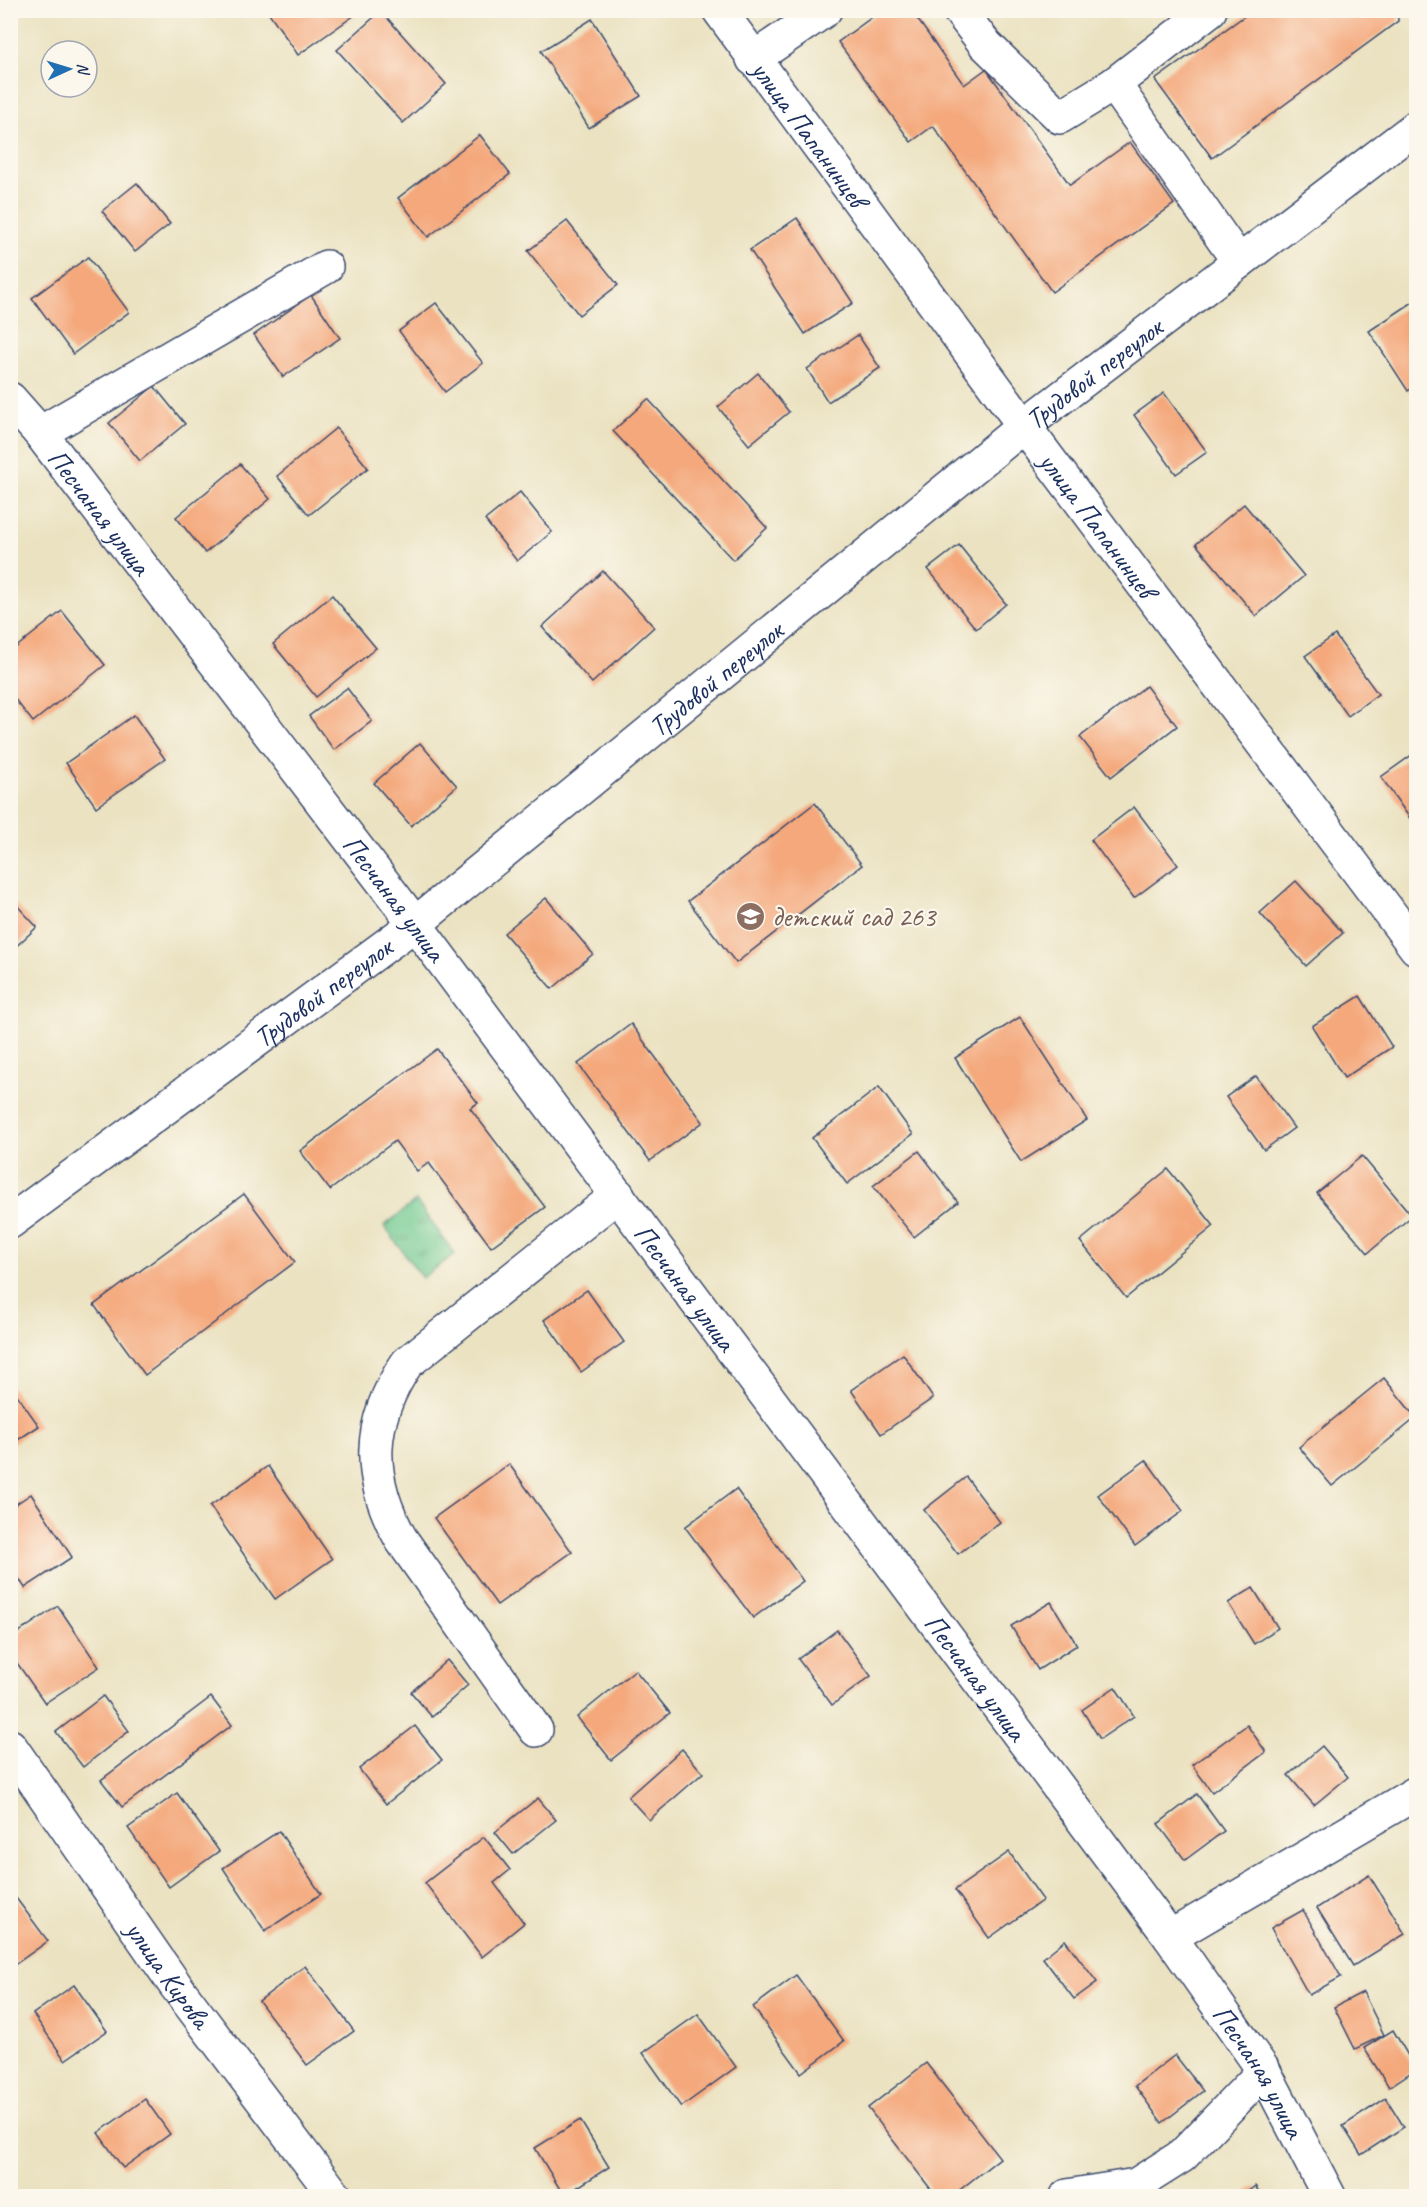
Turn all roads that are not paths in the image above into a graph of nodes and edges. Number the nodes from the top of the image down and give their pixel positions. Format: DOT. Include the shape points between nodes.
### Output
graph roads {
  1 [pos="719,10"];
  2 [pos="825,10"];
  3 [pos="958,10"];
  4 [pos="1210,10"];
  5 [pos="753,58"];
  6 [pos="1114,84"];
  7 [pos="1416,126"];
  8 [pos="1239,262"];
  9 [pos="326,267"];
  10 [pos="10,399"];
  11 [pos="1024,426"];
  12 [pos="40,433"];
  13 [pos="415,924"];
  14 [pos="1416,948"];
  15 [pos="618,1195"];
  16 [pos="10,1222"];
  17 [pos="536,1730"];
  18 [pos="10,1746"];
  19 [pos="1416,1793"];
  20 [pos="1170,1937"];
  21 [pos="1263,2071"];
  22 [pos="335,2196"];
  23 [pos="1067,2196"];
  24 [pos="1329,2196"];
  1 -- 5 [label="street, улица Папанинцев"];
  2 -- 5 [label="street"];
  3 -- 6 [label="street" via="985,44 1060,117"];
  4 -- 6 [label="street"];
  5 -- 11 [label="street, улица Папанинцев"];
  6 -- 8 [label="street"];
  7 -- 8 [label="street, Трудовой переулок"];
  8 -- 11 [label="street, Трудовой переулок"];
  9 -- 12 [label="street"];
  10 -- 12 [label="street, Песчаная улица"];
  11 -- 13 [label="street, Трудовой переулок"];
  11 -- 14 [label="street, улица Папанинцев"];
  12 -- 13 [label="street, Песчаная улица"];
  13 -- 15 [label="street, Песчаная улица"];
  13 -- 16 [label="street, Трудовой переулок"];
  15 -- 17 [label="street" via="407,1363 392,1385 380,1415 375,1450 378,1486 388,1516"];
  15 -- 20 [label="street, Песчаная улица"];
  18 -- 22 [label="street, улица Кирова" via="176,1986"];
  19 -- 20 [label="street"];
  20 -- 21 [label="street, Песчаная улица"];
  21 -- 23 [label="street" via="1182,2156 1136,2185"];
  21 -- 24 [label="street, Песчаная улица"];
}
